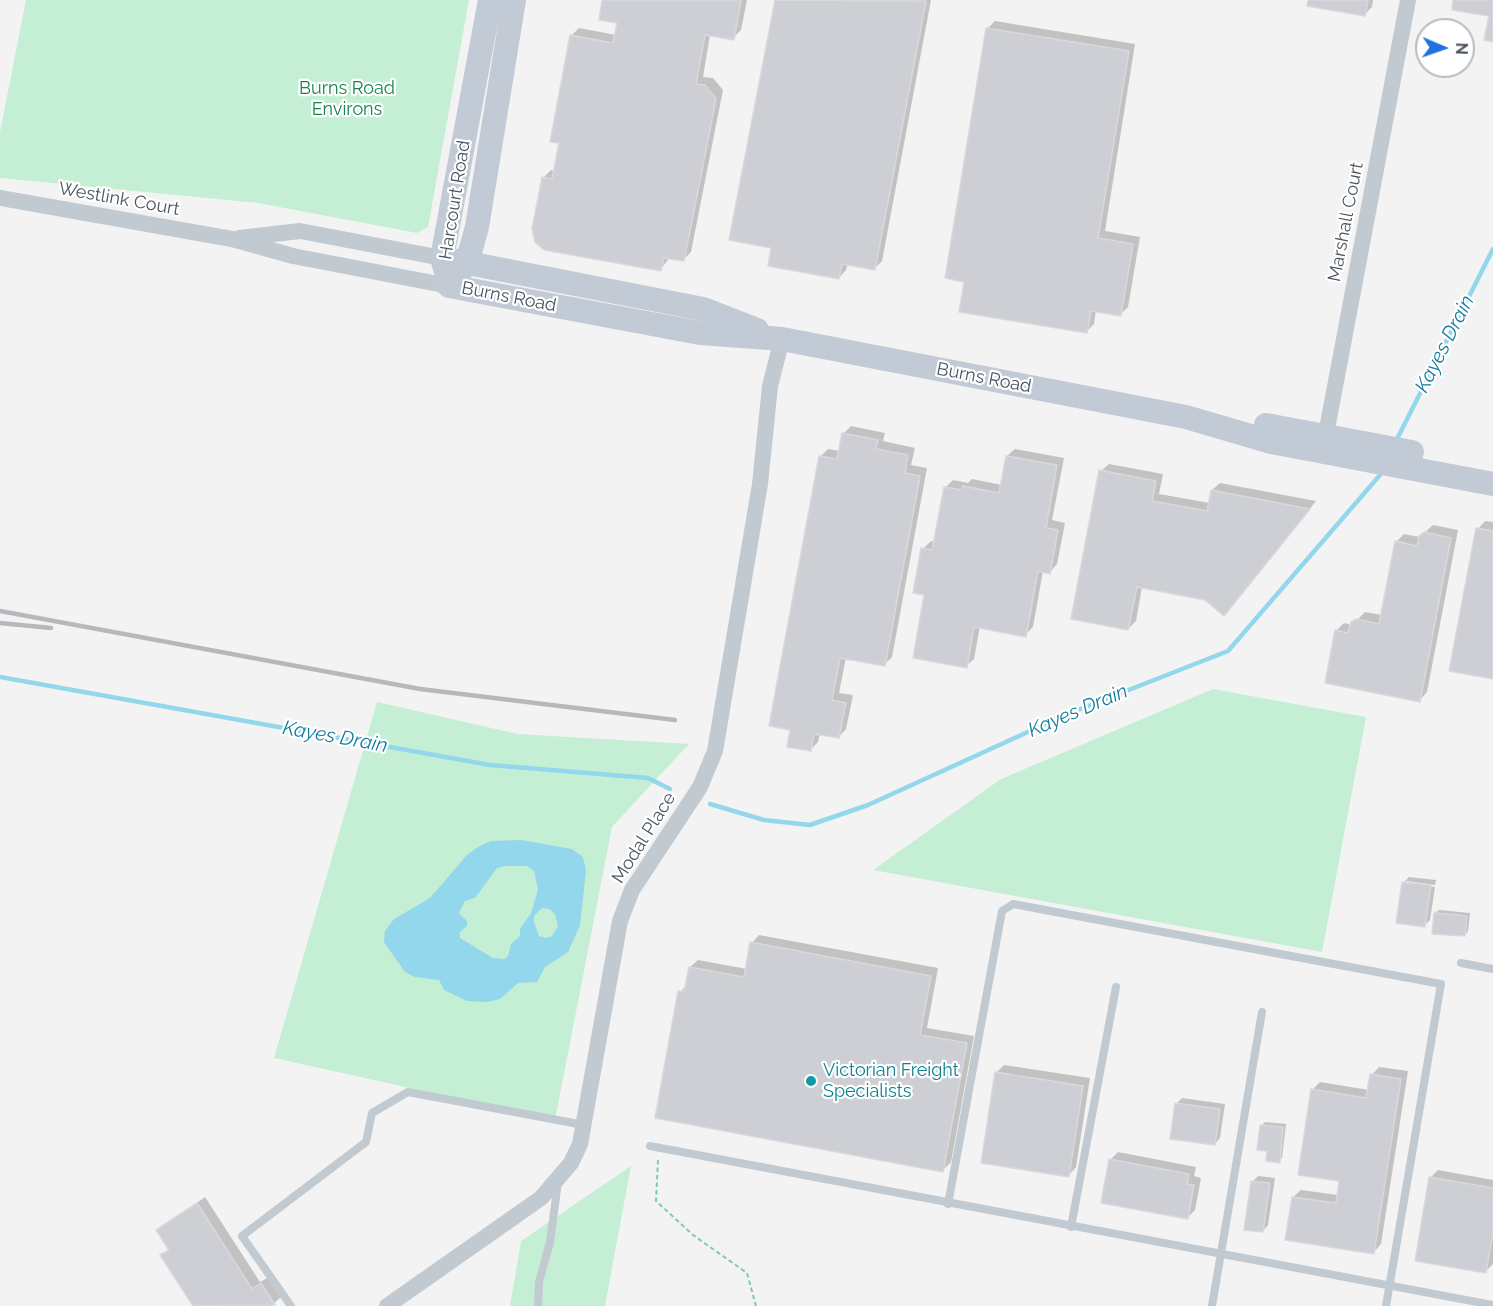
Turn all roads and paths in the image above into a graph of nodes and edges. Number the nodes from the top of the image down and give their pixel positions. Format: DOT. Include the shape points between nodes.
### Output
graph roads {
  1 [pos="490,0"];
  2 [pos="514,0"];
  3 [pos="1408,0"];
  4 [pos="0,198"];
  5 [pos="232,239"];
  6 [pos="442,258"];
  7 [pos="467,263"];
  8 [pos="449,286"];
  9 [pos="782,339"];
  10 [pos="1325,443"];
  11 [pos="1493,468"];
  12 [pos="1493,484"];
  13 [pos="1461,963"];
  14 [pos="1493,969"];
  15 [pos="1116,987"];
  16 [pos="1262,1012"];
  17 [pos="585,1125"];
  18 [pos="650,1146"];
  19 [pos="660,1148"];
  20 [pos="558,1181"];
  21 [pos="948,1204"];
  22 [pos="1071,1227"];
  23 [pos="1222,1254"];
  24 [pos="1390,1286"];
  25 [pos="1493,1305"];
  26 [pos="291,1306"];
  27 [pos="387,1306"];
  28 [pos="538,1306"];
  29 [pos="756,1306"];
  30 [pos="1212,1306"];
  31 [pos="1386,1306"];
  1 -- 6 [label="street, Harcourt Road"];
  2 -- 7 [label="street, Harcourt Road" via="477,227"];
  3 -- 10 [label="street, Marshall Court"];
  4 -- 5 [label="street, Westlink Court"];
  5 -- 6 [label="street, Westlink Court" via="300,231"];
  5 -- 8 [label="street, Westlink Court" via="293,256"];
  6 -- 7 [label="street, Burns Road"];
  6 -- 8 [label="street, Harcourt Road"];
  7 -- 8 [label="street, Harcourt Road"];
  7 -- 9 [label="street, Burns Road" via="703,309"];
  8 -- 9 [label="street, Burns Road" via="700,333"];
  9 -- 10 [label="street, Burns Road" via="1186,417 1241,435"];
  9 -- 17 [label="street, Modal Place" via="770,386 760,484 715,751 700,787 632,890 623,913"];
  10 -- 11 [label="street, Burns Road"];
  10 -- 12 [label="street, Burns Road"];
  13 -- 14 [label="lane"];
  15 -- 22 [label="lane"];
  16 -- 23 [label="lane"];
  17 -- 20 [label="street, Modal Place" via="571,1164"];
  17 -- 26 [label="lane" via="408,1092 372,1113 366,1142 242,1236"];
  18 -- 19 [label="lane"];
  19 -- 21 [label="lane"];
  19 -- 29 [label="path" via="656,1201 693,1235 747,1273"];
  20 -- 27 [label="street, Modal Place" via="517,1216"];
  20 -- 28 [label="lane"];
  21 -- 22 [label="lane"];
  21 -- 24 [label="lane" via="1002,911 1013,904 1025,906 1441,984"];
  22 -- 23 [label="lane"];
  23 -- 24 [label="lane"];
  23 -- 30 [label="lane"];
  24 -- 25 [label="lane"];
  24 -- 31 [label="lane"];
}
